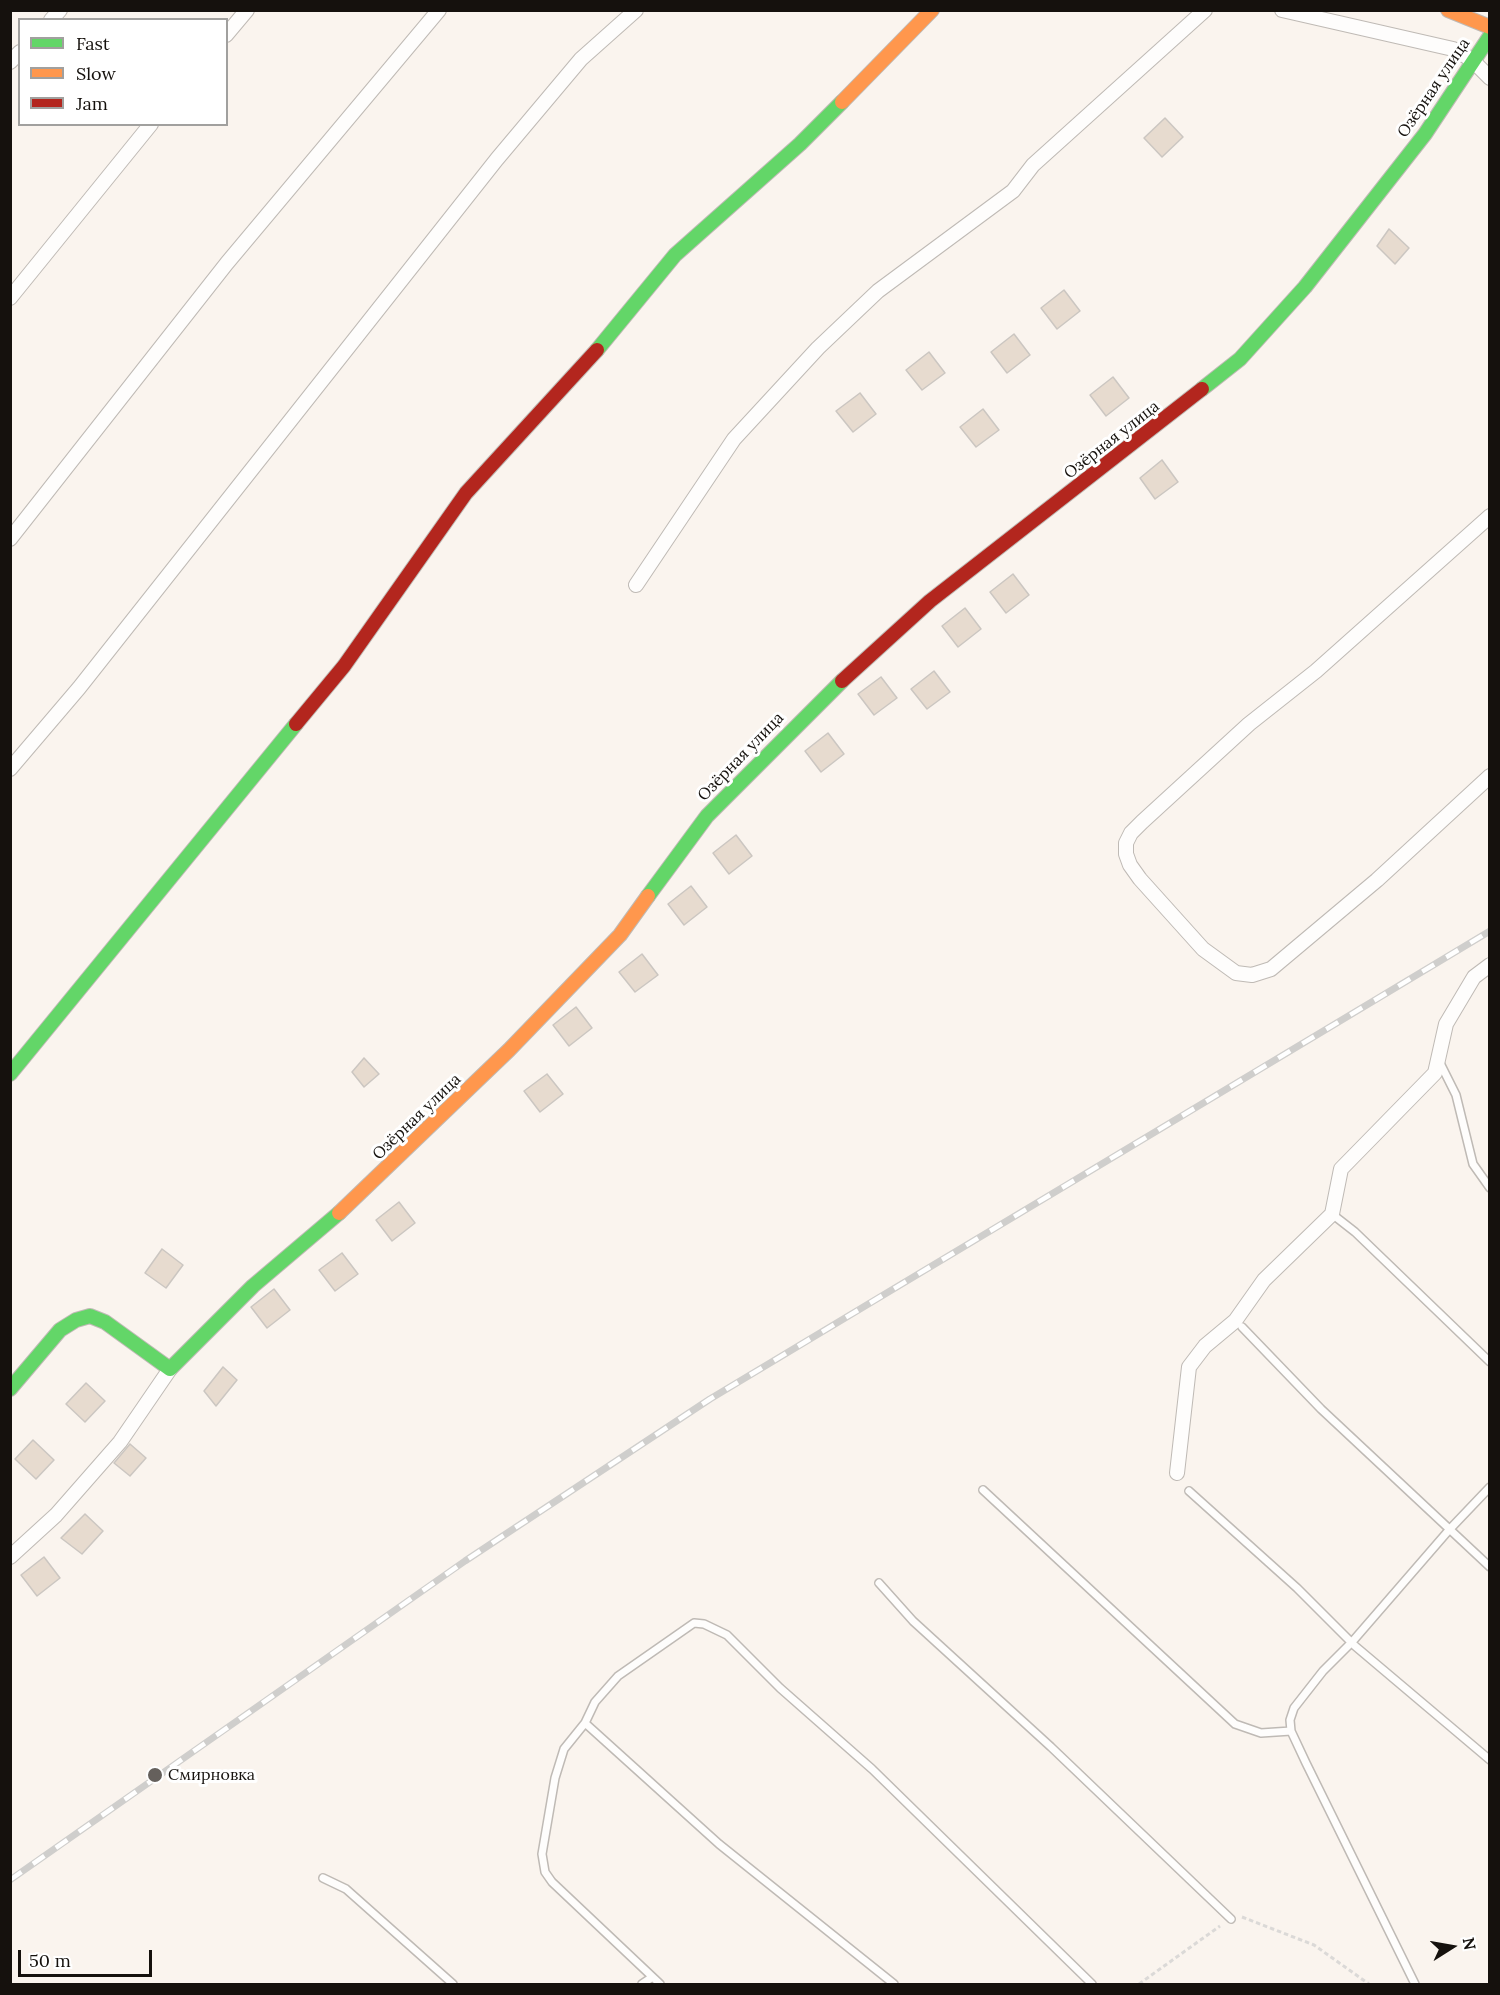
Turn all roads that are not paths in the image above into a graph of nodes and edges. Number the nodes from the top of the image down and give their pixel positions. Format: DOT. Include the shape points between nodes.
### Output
graph roads {
  1 [pos="247,10"];
  2 [pos="439,10"];
  3 [pos="636,10"];
  4 [pos="932,10"];
  5 [pos="1205,10"];
  6 [pos="1282,10"];
  7 [pos="1448,10"];
  8 [pos="1490,27"];
  9 [pos="228,33"];
  10 [pos="1490,36"];
  11 [pos="1472,60"];
  12 [pos="1490,78"];
  13 [pos="149,126"];
  14 [pos="10,298"];
  15 [pos="1490,516"];
  16 [pos="10,539"];
  17 [pos="636,585"];
  18 [pos="10,770"];
  19 [pos="1490,776"];
  20 [pos="1490,965"];
  21 [pos="1438,1059"];
  22 [pos="10,1074"];
  23 [pos="1490,1188"];
  24 [pos="1332,1214"];
  25 [pos="1242,1327"];
  26 [pos="1490,1362"];
  27 [pos="170,1369"];
  28 [pos="10,1389"];
  29 [pos="1177,1473"];
  30 [pos="1490,1487"];
  31 [pos="983,1490"];
  32 [pos="1189,1491"];
  33 [pos="1449,1530"];
  34 [pos="10,1557"];
  35 [pos="1490,1567"];
  36 [pos="879,1583"];
  37 [pos="1352,1642"];
  38 [pos="585,1723"];
  39 [pos="1292,1731"];
  40 [pos="1490,1760"];
  41 [pos="323,1878"];
  42 [pos="1232,1919"];
  43 [pos="651,1978"];
  44 [pos="453,1984"];
  45 [pos="642,1984"];
  46 [pos="660,1984"];
  47 [pos="894,1984"];
  48 [pos="1092,1984"];
  49 [pos="1415,1984"];
  1 -- 9 [label="street"];
  2 -- 16 [label="street" via="227,263"];
  3 -- 18 [label="street" via="580,59 497,159"];
  4 -- 22 [label="street" via="800,144 675,255 606,341 466,493 344,666"];
  5 -- 17 [label="street" via="1033,165 1012,190 878,291 818,348 734,439"];
  6 -- 11 [label="street" via="1453,49"];
  7 -- 8 [label="street"];
  10 -- 11 [label="street, Озёрная улица"];
  11 -- 12 [label="street"];
  11 -- 27 [label="street, Озёрная улица" via="1425,135 1305,287 1240,359 930,601 816,704 707,816 620,935 509,1050 326,1226 252,1287"];
  13 -- 14 [label="street"];
  15 -- 19 [label="street" via="1142,822 1126,843 1126,854 1140,879 1203,949 1236,973 1252,975 1271,969 1377,880"];
  20 -- 21 [label="street" via="1474,977 1446,1024"];
  21 -- 23 [label="lane" via="1455,1095 1473,1164"];
  21 -- 24 [label="street" via="1435,1073 1424,1086 1341,1168"];
  24 -- 26 [label="lane"];
  24 -- 29 [label="street" via="1264,1280 1235,1321 1205,1346 1190,1367"];
  25 -- 33 [label="lane" via="1321,1409"];
  27 -- 28 [label="street" via="105,1322 90,1316 60,1330"];
  27 -- 34 [label="street" via="120,1442 56,1515"];
  30 -- 33 [label="lane"];
  31 -- 39 [label="lane" via="1235,1724 1261,1733"];
  32 -- 37 [label="lane"];
  33 -- 35 [label="lane"];
  33 -- 37 [label="lane"];
  36 -- 42 [label="lane" via="913,1622"];
  37 -- 39 [label="lane" via="1294,1708"];
  37 -- 40 [label="lane"];
  38 -- 43 [label="lane" via="564,1749 555,1778 542,1854 545,1872"];
  38 -- 47 [label="lane" via="719,1845"];
  38 -- 48 [label="lane" via="595,1702 618,1676 694,1623 727,1635 872,1769"];
  39 -- 49 [label="lane"];
  41 -- 44 [label="lane" via="346,1889"];
  43 -- 45 [label="lane"];
  43 -- 46 [label="lane"];
}
